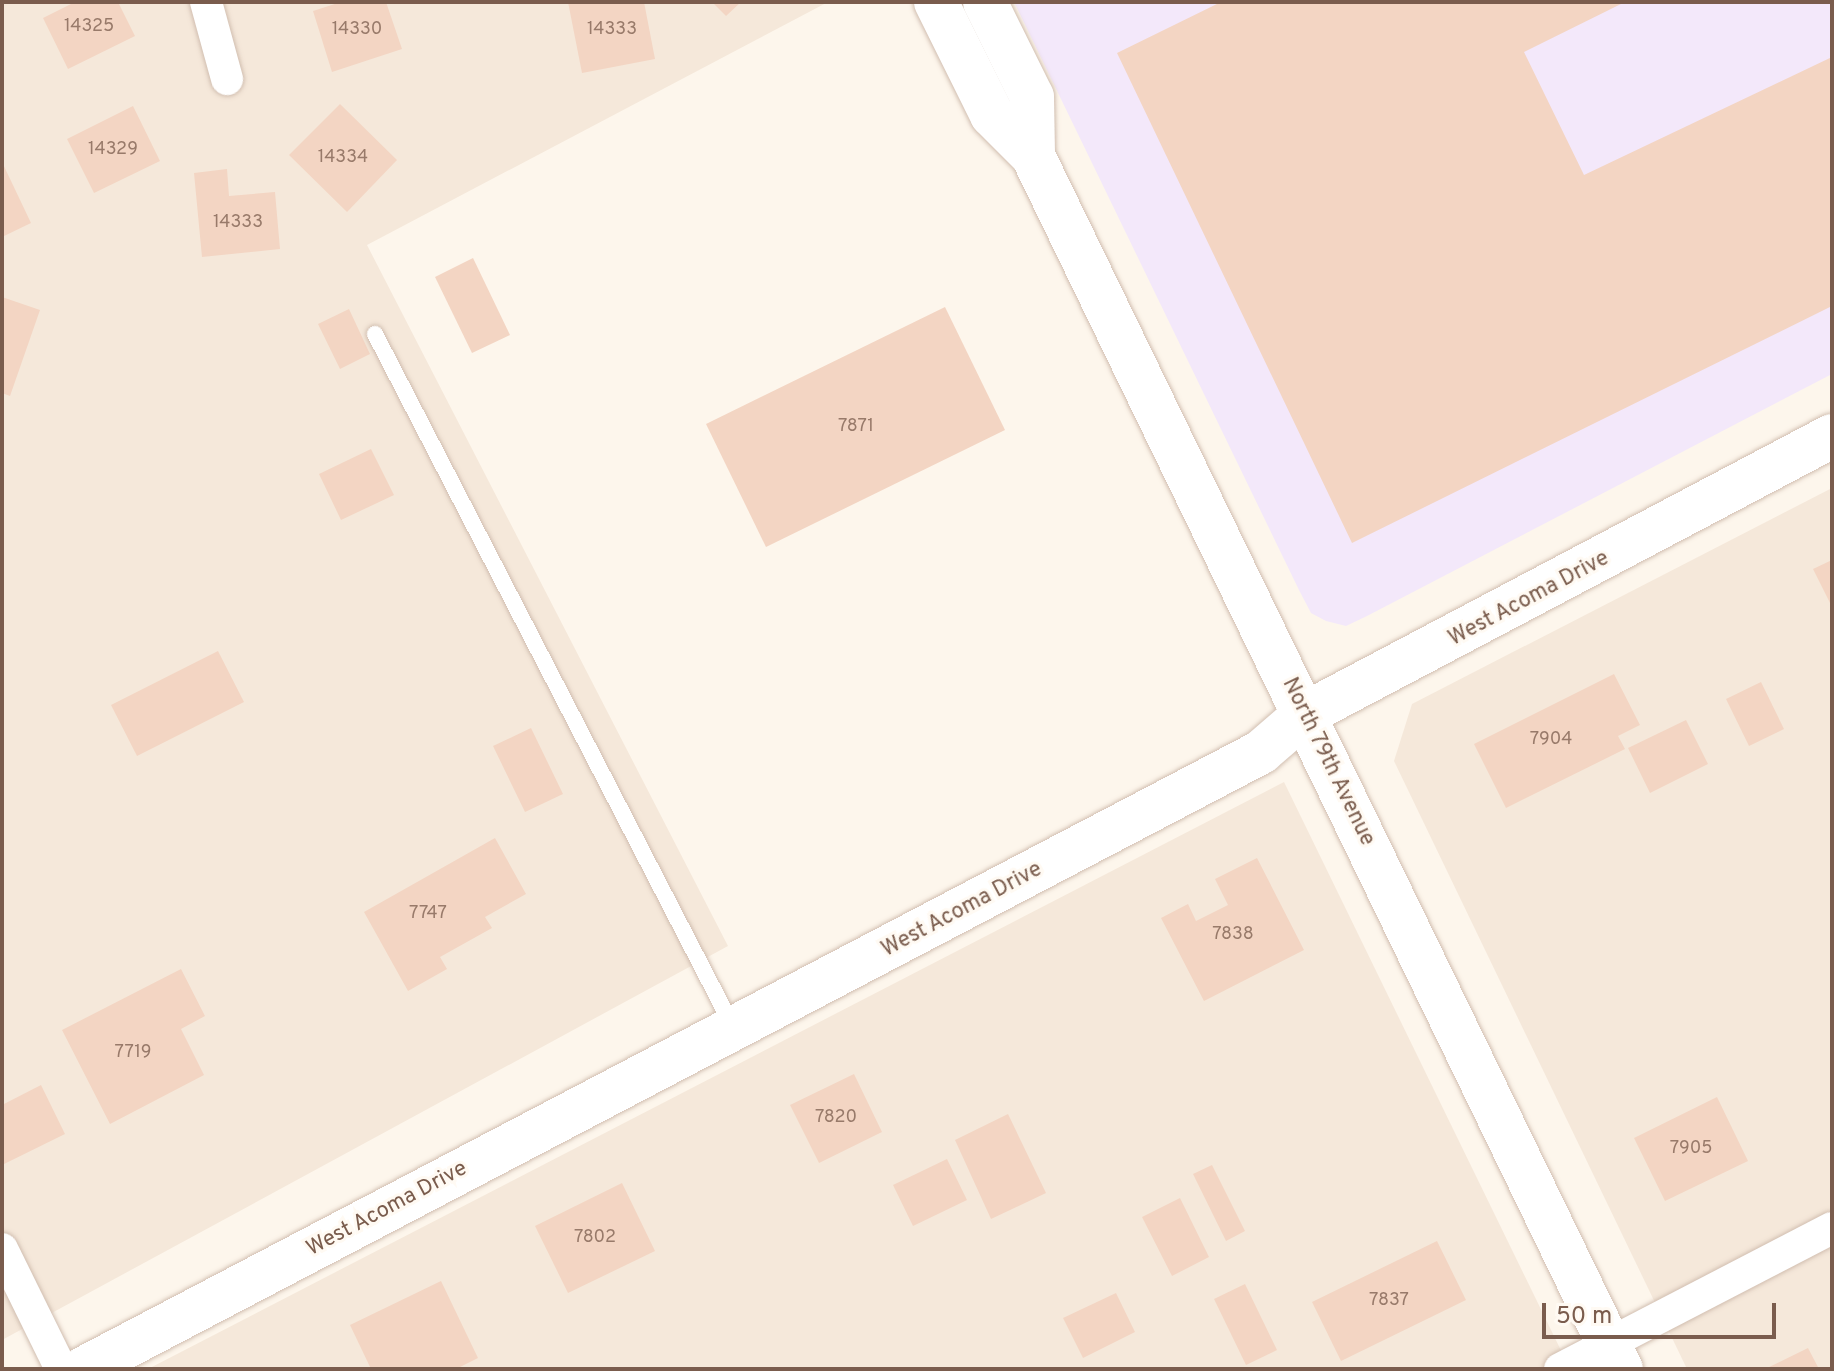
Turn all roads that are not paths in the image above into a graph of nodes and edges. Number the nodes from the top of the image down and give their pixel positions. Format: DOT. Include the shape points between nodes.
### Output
graph roads {
  1 [pos="206,2"];
  2 [pos="936,2"];
  3 [pos="985,2"];
  4 [pos="227,79"];
  5 [pos="1033,156"];
  6 [pos="375,334"];
  7 [pos="1832,436"];
  8 [pos="1305,714"];
  9 [pos="733,1028"];
  10 [pos="1832,1228"];
  11 [pos="2,1249"];
  12 [pos="1615,1356"];
  13 [pos="61,1369"];
  14 [pos="83,1369"];
  15 [pos="1560,1369"];
  1 -- 4 [label="street"];
  2 -- 5 [label="street, North 79th Avenue" via="992,115"];
  3 -- 5 [label="street, North 79th Avenue" via="1032,97"];
  5 -- 8 [label="street, North 79th Avenue"];
  6 -- 9 [label="lane"];
  7 -- 8 [label="street, West Acoma Drive"];
  8 -- 9 [label="street, West Acoma Drive" via="1261,752"];
  8 -- 12 [label="street, North 79th Avenue"];
  9 -- 14 [label="street, West Acoma Drive"];
  10 -- 12 [label="street"];
  11 -- 13 [label="street"];
  12 -- 15 [label="street"];
}
